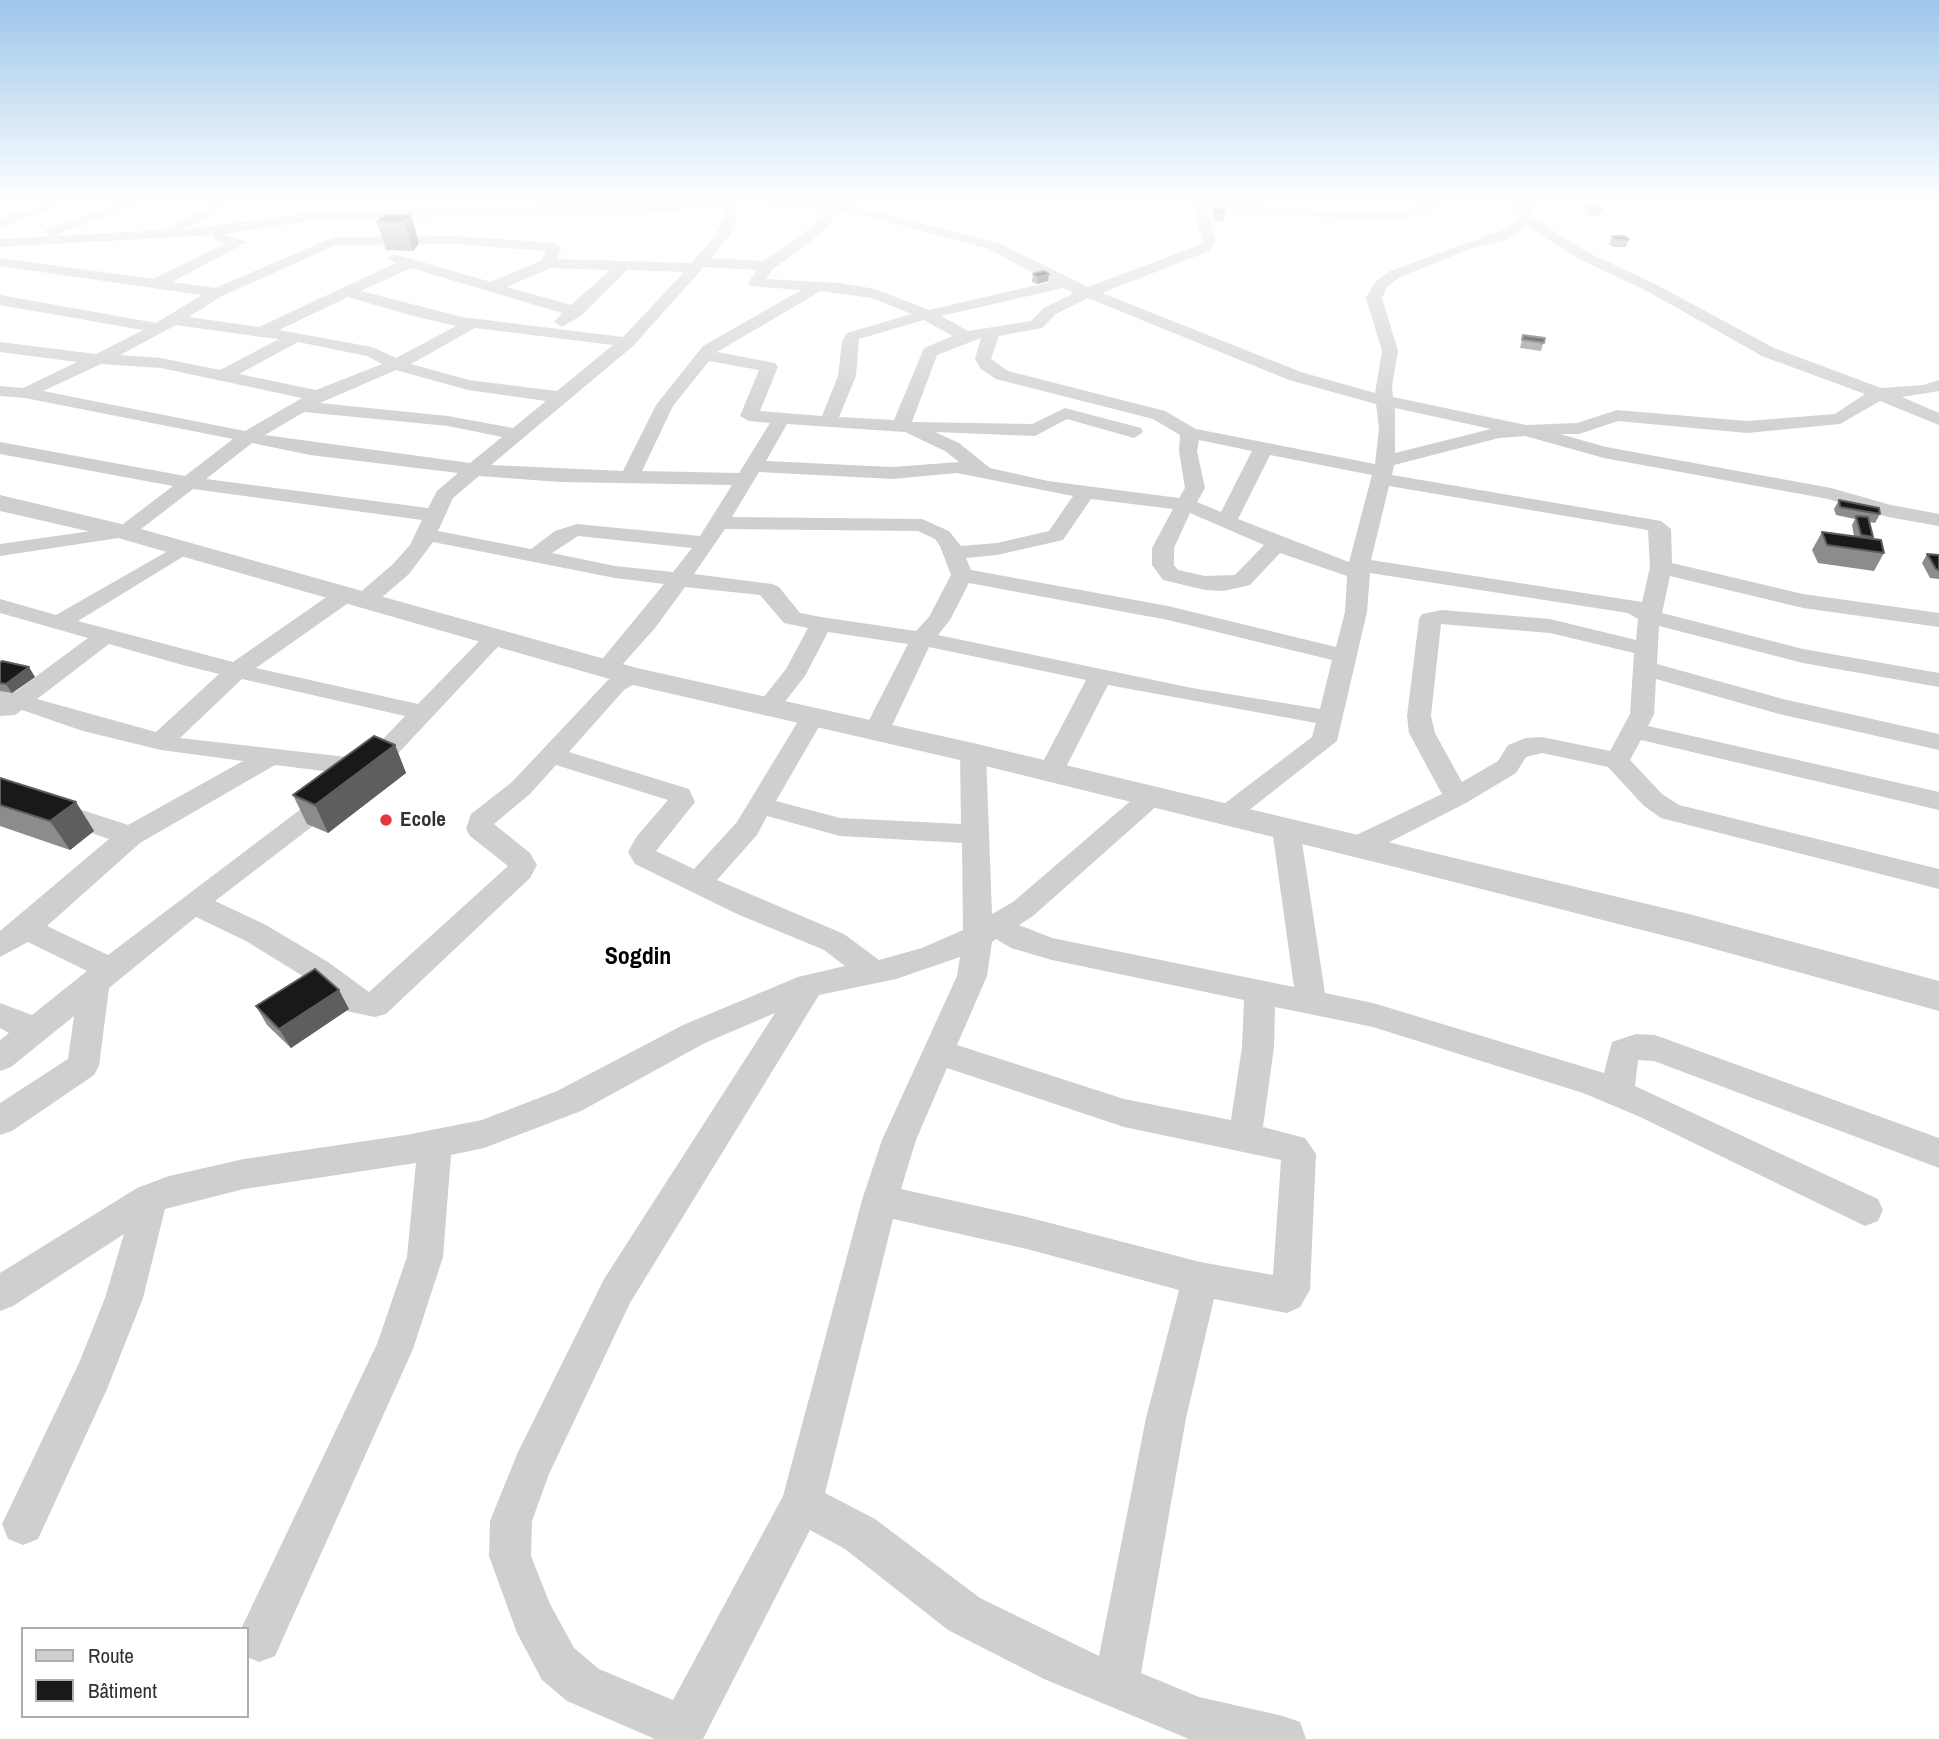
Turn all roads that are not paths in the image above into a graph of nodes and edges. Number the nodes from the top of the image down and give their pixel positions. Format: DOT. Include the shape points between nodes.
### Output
graph roads {
  1 [pos="158,283"];
  2 [pos="235,283"];
  3 [pos="366,283"];
  4 [pos="480,283"];
  5 [pos="502,283"];
  6 [pos="605,283"];
  7 [pos="682,283"];
  8 [pos="758,283"];
  9 [pos="1064,283"];
  10 [pos="1112,283"];
  11 [pos="1383,283"];
  12 [pos="1642,283"];
  13 [pos="493,287"];
  14 [pos="818,287"];
  15 [pos="347,292"];
  16 [pos="1089,292"];
  17 [pos="217,293"];
  18 [pos="0,300"];
  19 [pos="576,312"];
  20 [pos="929,315"];
  21 [pos="164,323"];
  22 [pos="472,323"];
  23 [pos="261,332"];
  24 [pos="547,332"];
  25 [pos="992,334"];
  26 [pos="296,337"];
  27 [pos="966,337"];
  28 [pos="627,342"];
  29 [pos="0,347"];
  30 [pos="706,355"];
  31 [pos="102,358"];
  32 [pos="397,365"];
  33 [pos="222,376"];
  34 [pos="1934,389"];
  35 [pos="0,391"];
  36 [pos="24,393"];
  37 [pos="1878,394"];
  38 [pos="318,396"];
  39 [pos="559,397"];
  40 [pos="1384,400"];
  41 [pos="301,406"];
  42 [pos="782,418"];
  43 [pos="829,420"];
  44 [pos="1939,420"];
  45 [pos="905,427"];
  46 [pos="1519,429"];
  47 [pos="1135,432"];
  48 [pos="1190,433"];
  49 [pos="518,434"];
  50 [pos="248,437"];
  51 [pos="0,448"];
  52 [pos="1263,449"];
  53 [pos="477,470"];
  54 [pos="981,470"];
  55 [pos="1384,471"];
  56 [pos="749,473"];
  57 [pos="630,476"];
  58 [pos="191,484"];
  59 [pos="1085,493"];
  60 [pos="0,503"];
  61 [pos="1188,505"];
  62 [pos="1939,520"];
  63 [pos="1227,521"];
  64 [pos="719,523"];
  65 [pos="430,525"];
  66 [pos="125,532"];
  67 [pos="706,543"];
  68 [pos="1278,543"];
  69 [pos="182,549"];
  70 [pos="0,550"];
  71 [pos="953,553"];
  72 [pos="537,555"];
  73 [pos="1661,567"];
  74 [pos="1359,569"];
  75 [pos="962,575"];
  76 [pos="681,578"];
  77 [pos="356,597"];
  78 [pos="0,606"];
  79 [pos="1650,617"];
  80 [pos="1939,620"];
  81 [pos="60,622"];
  82 [pos="821,624"];
  83 [pos="105,636"];
  84 [pos="496,637"];
  85 [pos="922,639"];
  86 [pos="1344,656"];
  87 [pos="1646,659"];
  88 [pos="237,670"];
  89 [pos="618,673"];
  90 [pos="1101,675"];
  91 [pos="1939,680"];
  92 [pos="6,703"];
  93 [pos="767,708"];
  94 [pos="424,713"];
  95 [pos="812,718"];
  96 [pos="1330,718"];
  97 [pos="1634,731"];
  98 [pos="876,732"];
  99 [pos="160,742"];
  100 [pos="1939,742"];
  101 [pos="973,753"];
  102 [pos="554,756"];
  103 [pos="270,757"];
  104 [pos="1617,761"];
  105 [pos="370,768"];
  106 [pos="1050,773"];
  107 [pos="0,792"];
  108 [pos="1150,797"];
  109 [pos="1457,797"];
  110 [pos="1939,801"];
  111 [pos="762,806"];
  112 [pos="1225,816"];
  113 [pos="1286,829"];
  114 [pos="976,834"];
  115 [pos="130,836"];
  116 [pos="1358,846"];
  117 [pos="1939,879"];
  118 [pos="698,883"];
  119 [pos="193,903"];
  120 [pos="26,928"];
  121 [pos="987,931"];
  122 [pos="0,946"];
  123 [pos="873,971"];
  124 [pos="102,976"];
  125 [pos="809,985"];
  126 [pos="1260,992"];
  127 [pos="1939,996"];
  128 [pos="1311,1000"];
  129 [pos="0,1014"];
  130 [pos="35,1030"];
  131 [pos="939,1052"];
  132 [pos="0,1058"];
  133 [pos="1618,1093"];
  134 [pos="0,1121"];
  135 [pos="1245,1137"];
  136 [pos="435,1144"];
  137 [pos="1939,1153"];
  138 [pos="149,1199"];
  139 [pos="880,1200"];
  140 [pos="1866,1210"];
  141 [pos="1200,1279"];
  142 [pos="0,1294"];
  143 [pos="802,1503"];
  144 [pos="23,1524"];
  145 [pos="259,1640"];
  146 [pos="1116,1686"];
  147 [pos="681,1733"];
  148 [pos="1283,1739"];
  1 -- 17 [label="street"];
  2 -- 17 [label="street"];
  3 -- 15 [label="street"];
  4 -- 13 [label="street"];
  5 -- 13 [label="street"];
  6 -- 19 [label="street"];
  7 -- 28 [label="street"];
  8 -- 14 [label="street"];
  9 -- 16 [label="street"];
  9 -- 20 [label="street"];
  10 -- 16 [label="street"];
  11 -- 40 [label="street" via="1374,298 1390,351"];
  12 -- 37 [label="street" via="1768,352"];
  13 -- 19 [label="street"];
  14 -- 20 [label="street" via="875,293"];
  14 -- 30 [label="street"];
  15 -- 22 [label="street"];
  15 -- 23 [label="street"];
  16 -- 25 [label="street" via="1058,305 1036,325"];
  16 -- 40 [label="street" via="1295,376"];
  17 -- 21 [label="street"];
  18 -- 21 [label="street"];
  19 -- 24 [label="street"];
  20 -- 27 [label="street"];
  20 -- 43 [label="street" via="853,336 847,376"];
  21 -- 23 [label="street"];
  21 -- 31 [label="street"];
  22 -- 24 [label="street"];
  22 -- 32 [label="street"];
  23 -- 26 [label="street"];
  24 -- 28 [label="street"];
  25 -- 27 [label="street"];
  25 -- 48 [label="street" via="983,359 1003,375 1159,415"];
  26 -- 32 [label="street" via="372,352"];
  26 -- 33 [label="street"];
  27 -- 45 [label="street" via="930,352"];
  28 -- 39 [label="street"];
  29 -- 31 [label="street"];
  30 -- 42 [label="street" via="767,364 748,415"];
  30 -- 57 [label="street" via="665,405"];
  31 -- 33 [label="street" via="161,363"];
  31 -- 36 [label="street"];
  32 -- 38 [label="street"];
  32 -- 39 [label="street" via="468,385"];
  33 -- 38 [label="street"];
  34 -- 37 [label="street"];
  35 -- 36 [label="street"];
  36 -- 50 [label="street"];
  37 -- 44 [label="street"];
  37 -- 46 [label="street" via="1840,419 1780,426 1747,428 1617,415 1579,428"];
  38 -- 41 [label="street"];
  39 -- 49 [label="street"];
  40 -- 46 [label="street"];
  40 -- 55 [label="street" via="1388,428"];
  41 -- 49 [label="street" via="448,421"];
  41 -- 50 [label="street"];
  42 -- 43 [label="street"];
  42 -- 56 [label="street"];
  43 -- 45 [label="street"];
  45 -- 47 [label="street" via="1035,430 1065,413"];
  45 -- 54 [label="street" via="952,447"];
  46 -- 55 [label="street"];
  46 -- 62 [label="street" via="1604,452 1831,494"];
  48 -- 52 [label="street"];
  48 -- 61 [label="street" via="1188,451 1196,484"];
  49 -- 53 [label="street"];
  50 -- 53 [label="street"];
  50 -- 58 [label="street"];
  51 -- 58 [label="street"];
  52 -- 55 [label="street"];
  52 -- 63 [label="street"];
  53 -- 57 [label="street"];
  53 -- 65 [label="street" via="444,495"];
  54 -- 56 [label="street"];
  54 -- 59 [label="street"];
  55 -- 73 [label="street" via="1654,525 1661,530"];
  55 -- 74 [label="street"];
  56 -- 57 [label="street"];
  56 -- 64 [label="street"];
  58 -- 65 [label="street"];
  58 -- 66 [label="street"];
  59 -- 61 [label="street"];
  59 -- 71 [label="street" via="1060,533 1046,540"];
  60 -- 66 [label="street"];
  61 -- 63 [label="street"];
  61 -- 68 [label="street" via="1163,548 1163,565 1171,575 1214,584 1242,580"];
  63 -- 68 [label="street"];
  64 -- 67 [label="street"];
  64 -- 71 [label="street" via="922,525 942,535"];
  65 -- 72 [label="street"];
  65 -- 77 [label="street" via="401,569"];
  66 -- 69 [label="street"];
  66 -- 70 [label="street"];
  67 -- 72 [label="street" via="577,530 562,534"];
  67 -- 76 [label="street"];
  68 -- 74 [label="street"];
  69 -- 77 [label="street"];
  69 -- 81 [label="street"];
  71 -- 75 [label="street"];
  72 -- 76 [label="street" via="615,572"];
  73 -- 79 [label="street"];
  73 -- 80 [label="street" via="1803,601"];
  74 -- 79 [label="street" via="1606,602 1634,607"];
  74 -- 86 [label="street" via="1356,612"];
  75 -- 85 [label="street" via="939,620"];
  75 -- 86 [label="street" via="1168,613"];
  76 -- 82 [label="street" via="764,589 792,618"];
  76 -- 89 [label="street"];
  77 -- 84 [label="street"];
  77 -- 88 [label="street"];
  78 -- 81 [label="street"];
  79 -- 87 [label="street"];
  79 -- 91 [label="street" via="1803,656"];
  81 -- 83 [label="street"];
  82 -- 85 [label="street"];
  82 -- 93 [label="street" via="797,671"];
  83 -- 88 [label="street"];
  83 -- 92 [label="street"];
  84 -- 89 [label="street"];
  84 -- 94 [label="street"];
  85 -- 90 [label="street"];
  85 -- 98 [label="street"];
  86 -- 96 [label="street"];
  87 -- 97 [label="street" via="1642,714"];
  87 -- 100 [label="street" via="1779,706"];
  87 -- 109 [label="street" via="1550,626 1430,619 1419,716 1422,733"];
  88 -- 94 [label="street"];
  88 -- 99 [label="street"];
  89 -- 93 [label="street"];
  89 -- 102 [label="street" via="617,685"];
  90 -- 96 [label="street"];
  90 -- 106 [label="street"];
  92 -- 99 [label="street"];
  93 -- 95 [label="street"];
  94 -- 105 [label="street"];
  95 -- 98 [label="street"];
  95 -- 111 [label="street"];
  96 -- 112 [label="street" via="1324,741"];
  97 -- 104 [label="street"];
  97 -- 110 [label="street"];
  98 -- 101 [label="street"];
  99 -- 103 [label="street"];
  101 -- 106 [label="street"];
  101 -- 114 [label="street"];
  102 -- 118 [label="street" via="680,795 682,802 642,852"];
  102 -- 119 [label="street" via="479,825 520,860 520,872 375,1005 357,1002 317,970 256,933"];
  103 -- 105 [label="street"];
  103 -- 115 [label="street"];
  104 -- 109 [label="street" via="1526,746 1507,767"];
  104 -- 117 [label="street" via="1670,812"];
  105 -- 119 [label="street"];
  106 -- 108 [label="street"];
  107 -- 115 [label="street"];
  108 -- 112 [label="street"];
  108 -- 121 [label="street" via="1023,909"];
  109 -- 116 [label="street"];
  111 -- 114 [label="street" via="840,827"];
  111 -- 118 [label="street"];
  112 -- 113 [label="street"];
  113 -- 116 [label="street"];
  113 -- 128 [label="street"];
  114 -- 121 [label="street"];
  115 -- 120 [label="street"];
  116 -- 127 [label="street"];
  118 -- 123 [label="street" via="834,942"];
  119 -- 124 [label="street"];
  120 -- 122 [label="street"];
  120 -- 124 [label="street"];
  121 -- 123 [label="street" via="933,956"];
  121 -- 126 [label="street"];
  121 -- 131 [label="street"];
  123 -- 125 [label="street"];
  124 -- 130 [label="street"];
  124 -- 134 [label="street" via="83,1066"];
  125 -- 136 [label="street" via="694,1034 569,1101 484,1134"];
  125 -- 147 [label="street" via="617,1291 532,1466 511,1521 510,1556 533,1617 558,1664 583,1685"];
  126 -- 128 [label="street"];
  126 -- 135 [label="street" via="1258,1047"];
  128 -- 133 [label="street" via="1394,1021"];
  129 -- 130 [label="street"];
  130 -- 132 [label="street"];
  131 -- 135 [label="street" via="1124,1113"];
  131 -- 139 [label="street" via="900,1140"];
  133 -- 137 [label="street" via="1623,1051 1655,1048"];
  133 -- 140 [label="street"];
  135 -- 141 [label="street" via="1293,1148 1299,1154 1291,1290 1278,1295"];
  136 -- 138 [label="street" via="244,1174"];
  136 -- 145 [label="street" via="425,1257 394,1349"];
  138 -- 142 [label="street"];
  138 -- 144 [label="street" via="124,1298"];
  139 -- 141 [label="street"];
  139 -- 143 [label="street"];
  141 -- 146 [label="street" via="1166,1418"];
  143 -- 146 [label="street" via="860,1534 964,1614 1059,1663"];
  143 -- 147 [label="street"];
  146 -- 148 [label="street" via="1199,1720"];
}
